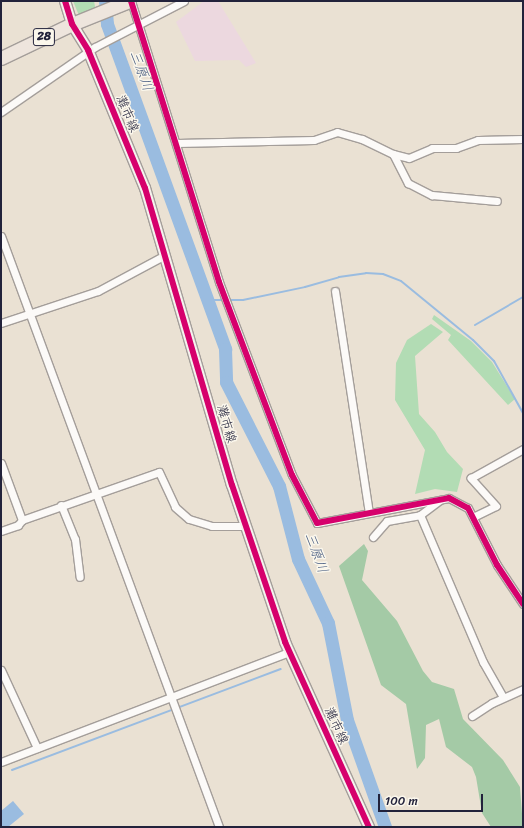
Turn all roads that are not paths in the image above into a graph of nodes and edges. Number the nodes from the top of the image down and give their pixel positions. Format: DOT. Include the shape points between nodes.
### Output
graph roads {
  1 [pos="64,1"];
  2 [pos="184,1"];
  3 [pos="128,2"];
  4 [pos="72,24"];
  5 [pos="138,25"];
  6 [pos="92,48"];
  7 [pos="1,58"];
  8 [pos="1,112"];
  9 [pos="523,139"];
  10 [pos="177,142"];
  11 [pos="393,154"];
  12 [pos="497,201"];
  13 [pos="1,236"];
  14 [pos="165,255"];
  15 [pos="335,291"];
  16 [pos="30,313"];
  17 [pos="1,323"];
  18 [pos="523,449"];
  19 [pos="1,463"];
  20 [pos="96,494"];
  21 [pos="442,499"];
  22 [pos="61,505"];
  23 [pos="369,512"];
  24 [pos="420,515"];
  25 [pos="473,517"];
  26 [pos="22,520"];
  27 [pos="246,526"];
  28 [pos="1,531"];
  29 [pos="373,537"];
  30 [pos="80,577"];
  31 [pos="523,604"];
  32 [pos="289,652"];
  33 [pos="1,670"];
  34 [pos="523,689"];
  35 [pos="503,697"];
  36 [pos="171,699"];
  37 [pos="472,716"];
  38 [pos="37,748"];
  39 [pos="1,762"];
  40 [pos="219,827"];
  41 [pos="369,827"];
  1 -- 4 [label="main road, 灘市線"];
  2 -- 5 [label="street"];
  3 -- 4 [label="highway, 28"];
  3 -- 5 [label="street"];
  4 -- 6 [label="main road, 灘市線"];
  4 -- 7 [label="highway, 28"];
  5 -- 6 [label="street"];
  5 -- 10 [label="street"];
  6 -- 8 [label="street"];
  6 -- 14 [label="main road, 灘市線" via="138,169"];
  9 -- 11 [label="street" via="478,140 456,148 432,148 409,158"];
  10 -- 11 [label="street" via="314,140 337,132 362,139"];
  10 -- 23 [label="street" via="225,296 292,475 317,523"];
  11 -- 12 [label="street" via="408,183 432,195 484,202"];
  13 -- 16 [label="street"];
  14 -- 16 [label="street" via="98,291"];
  14 -- 27 [label="main road, 灘市線"];
  15 -- 23 [label="street"];
  16 -- 17 [label="street"];
  16 -- 20 [label="street"];
  18 -- 25 [label="street" via="471,478 496,506"];
  19 -- 26 [label="street"];
  20 -- 22 [label="street"];
  20 -- 27 [label="street" via="159,472 175,507 189,519 212,526"];
  20 -- 36 [label="street"];
  21 -- 23 [label="street"];
  21 -- 24 [label="street"];
  21 -- 25 [label="street" via="449,498 468,508"];
  22 -- 26 [label="street"];
  22 -- 30 [label="street" via="75,539"];
  24 -- 29 [label="street" via="387,521"];
  24 -- 35 [label="street" via="483,662"];
  25 -- 31 [label="street" via="497,565"];
  26 -- 28 [label="street" via="18,525"];
  27 -- 32 [label="main road, 灘市線"];
  32 -- 36 [label="street"];
  32 -- 41 [label="main road, 灘市線"];
  33 -- 38 [label="street"];
  34 -- 35 [label="street"];
  35 -- 37 [label="street"];
  36 -- 38 [label="street"];
  36 -- 40 [label="street"];
  38 -- 39 [label="street"];
}
